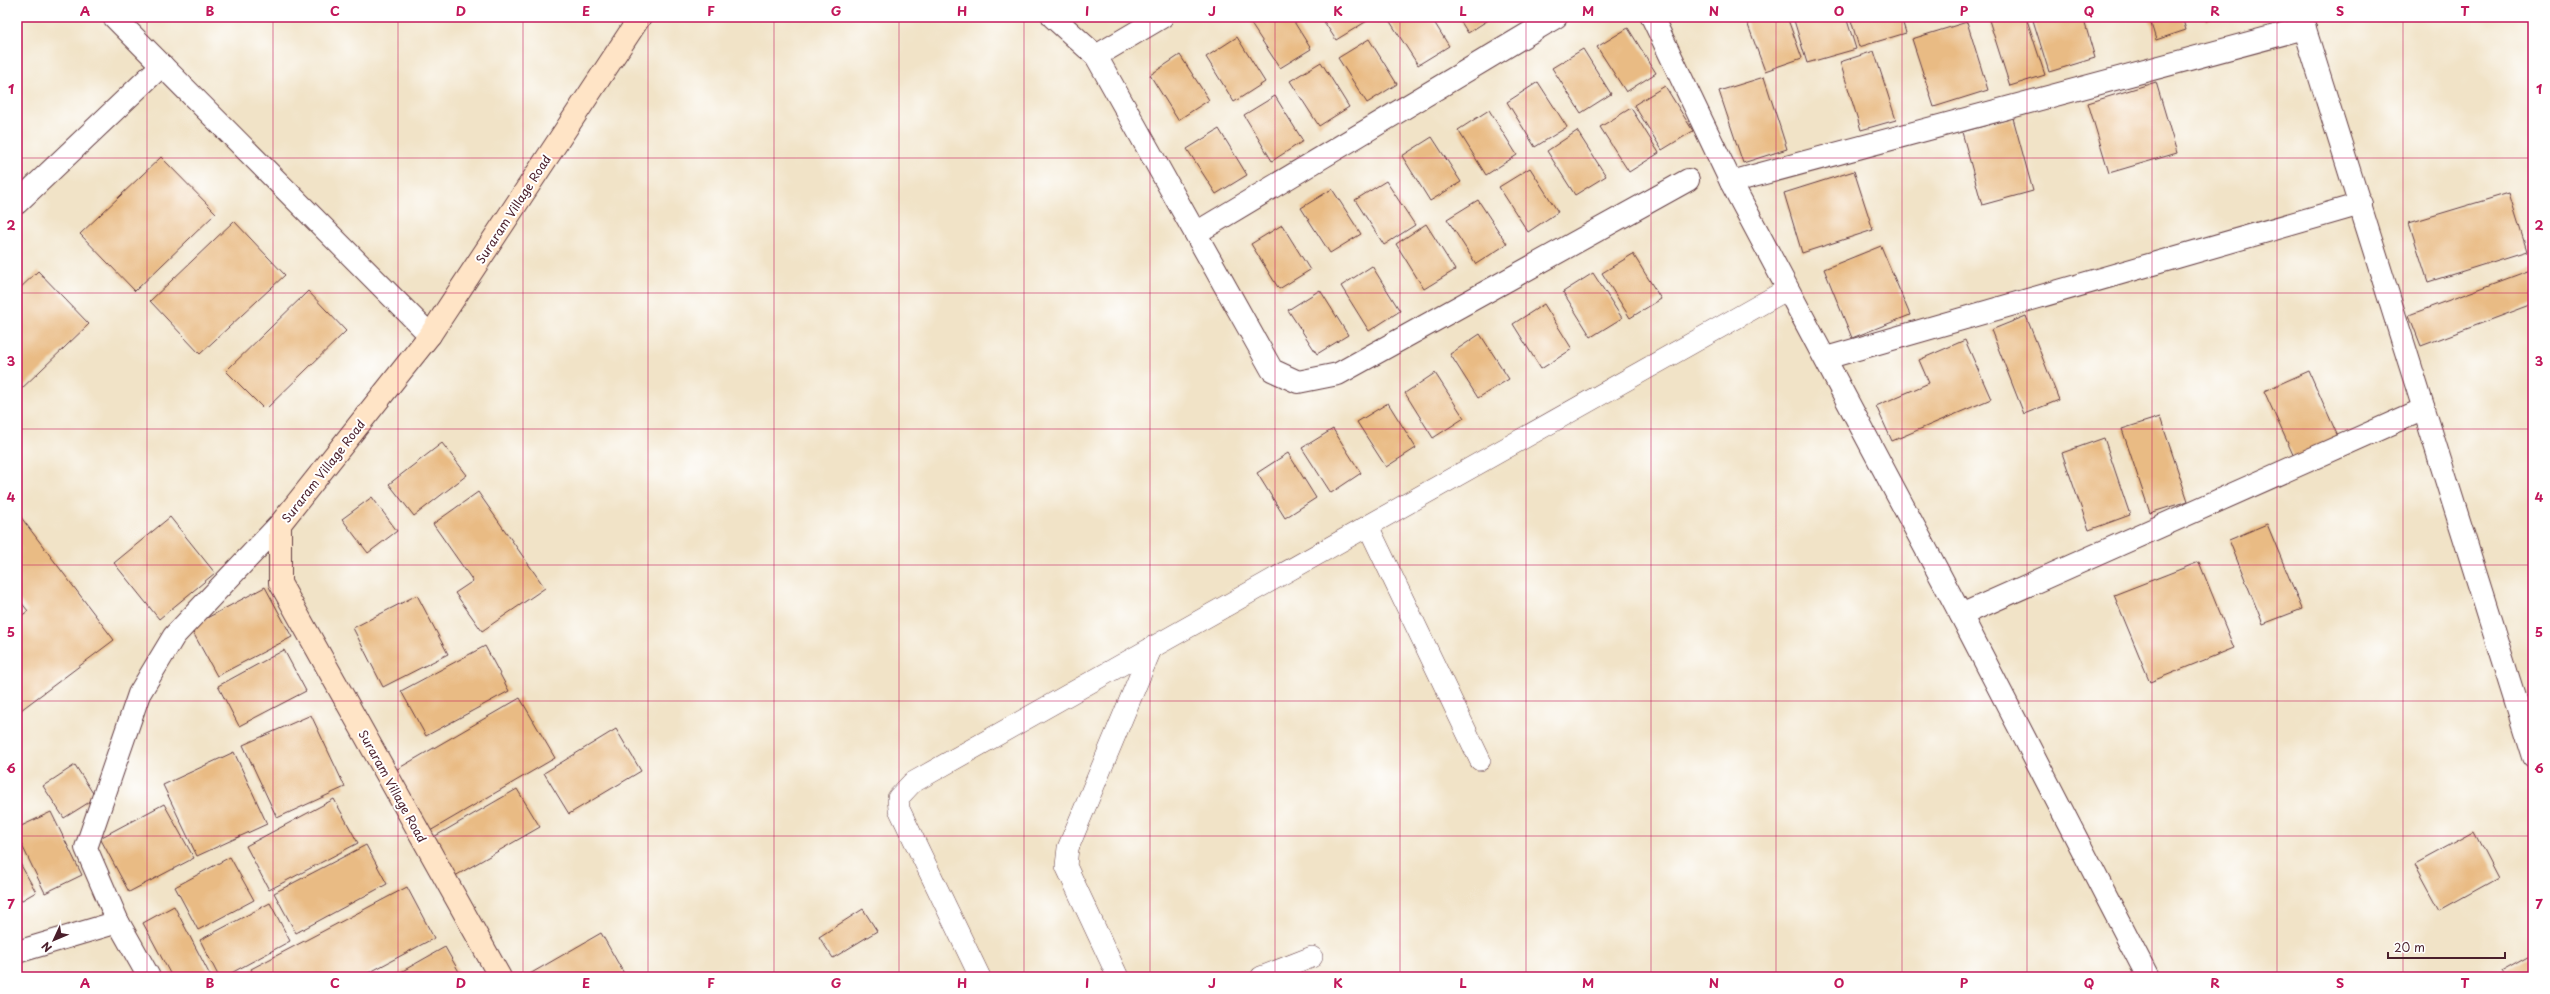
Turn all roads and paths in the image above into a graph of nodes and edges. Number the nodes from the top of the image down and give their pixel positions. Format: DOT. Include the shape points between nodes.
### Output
graph roads {
  1 [pos="114,17"];
  2 [pos="640,17"];
  3 [pos="1053,17"];
  4 [pos="1162,17"];
  5 [pos="1556,17"];
  6 [pos="1652,17"];
  7 [pos="2303,22"];
  8 [pos="1096,56"];
  9 [pos="162,65"];
  10 [pos="1688,180"];
  11 [pos="1731,182"];
  12 [pos="17,203"];
  13 [pos="2361,204"];
  14 [pos="1196,233"];
  15 [pos="1788,289"];
  16 [pos="430,335"];
  17 [pos="1826,358"];
  18 [pos="2424,409"];
  19 [pos="280,524"];
  20 [pos="1368,526"];
  21 [pos="1961,615"];
  22 [pos="1152,647"];
  23 [pos="2533,757"];
  24 [pos="1480,760"];
  25 [pos="118,922"];
  26 [pos="17,952"];
  27 [pos="1312,957"];
  28 [pos="145,975"];
  29 [pos="500,977"];
  30 [pos="980,977"];
  31 [pos="1118,977"];
  32 [pos="1261,977"];
  33 [pos="2148,977"];
  1 -- 9 [label="street"];
  2 -- 16 [label="main road, Suraram Village Road"];
  3 -- 8 [label="street"];
  4 -- 8 [label="street"];
  5 -- 14 [label="street"];
  6 -- 11 [label="street"];
  7 -- 11 [label="street"];
  7 -- 13 [label="street"];
  8 -- 14 [label="street"];
  9 -- 12 [label="street"];
  9 -- 16 [label="street"];
  10 -- 14 [label="street" via="1338,374 1298,382 1272,370"];
  11 -- 15 [label="street"];
  13 -- 17 [label="street"];
  13 -- 18 [label="street"];
  15 -- 17 [label="street"];
  15 -- 20 [label="lane"];
  16 -- 19 [label="main road, Suraram Village Road"];
  17 -- 21 [label="street"];
  18 -- 21 [label="street"];
  18 -- 23 [label="street"];
  19 -- 25 [label="street" via="174,636 139,694 86,848"];
  19 -- 29 [label="main road, Suraram Village Road" via="280,583"];
  20 -- 22 [label="lane"];
  20 -- 24 [label="lane"];
  21 -- 33 [label="street"];
  22 -- 30 [label="lane" via="912,783 898,798 898,809"];
  22 -- 31 [label="lane" via="1068,848 1066,866"];
  25 -- 26 [label="street"];
  25 -- 28 [label="street"];
  27 -- 32 [label="lane"];
}
